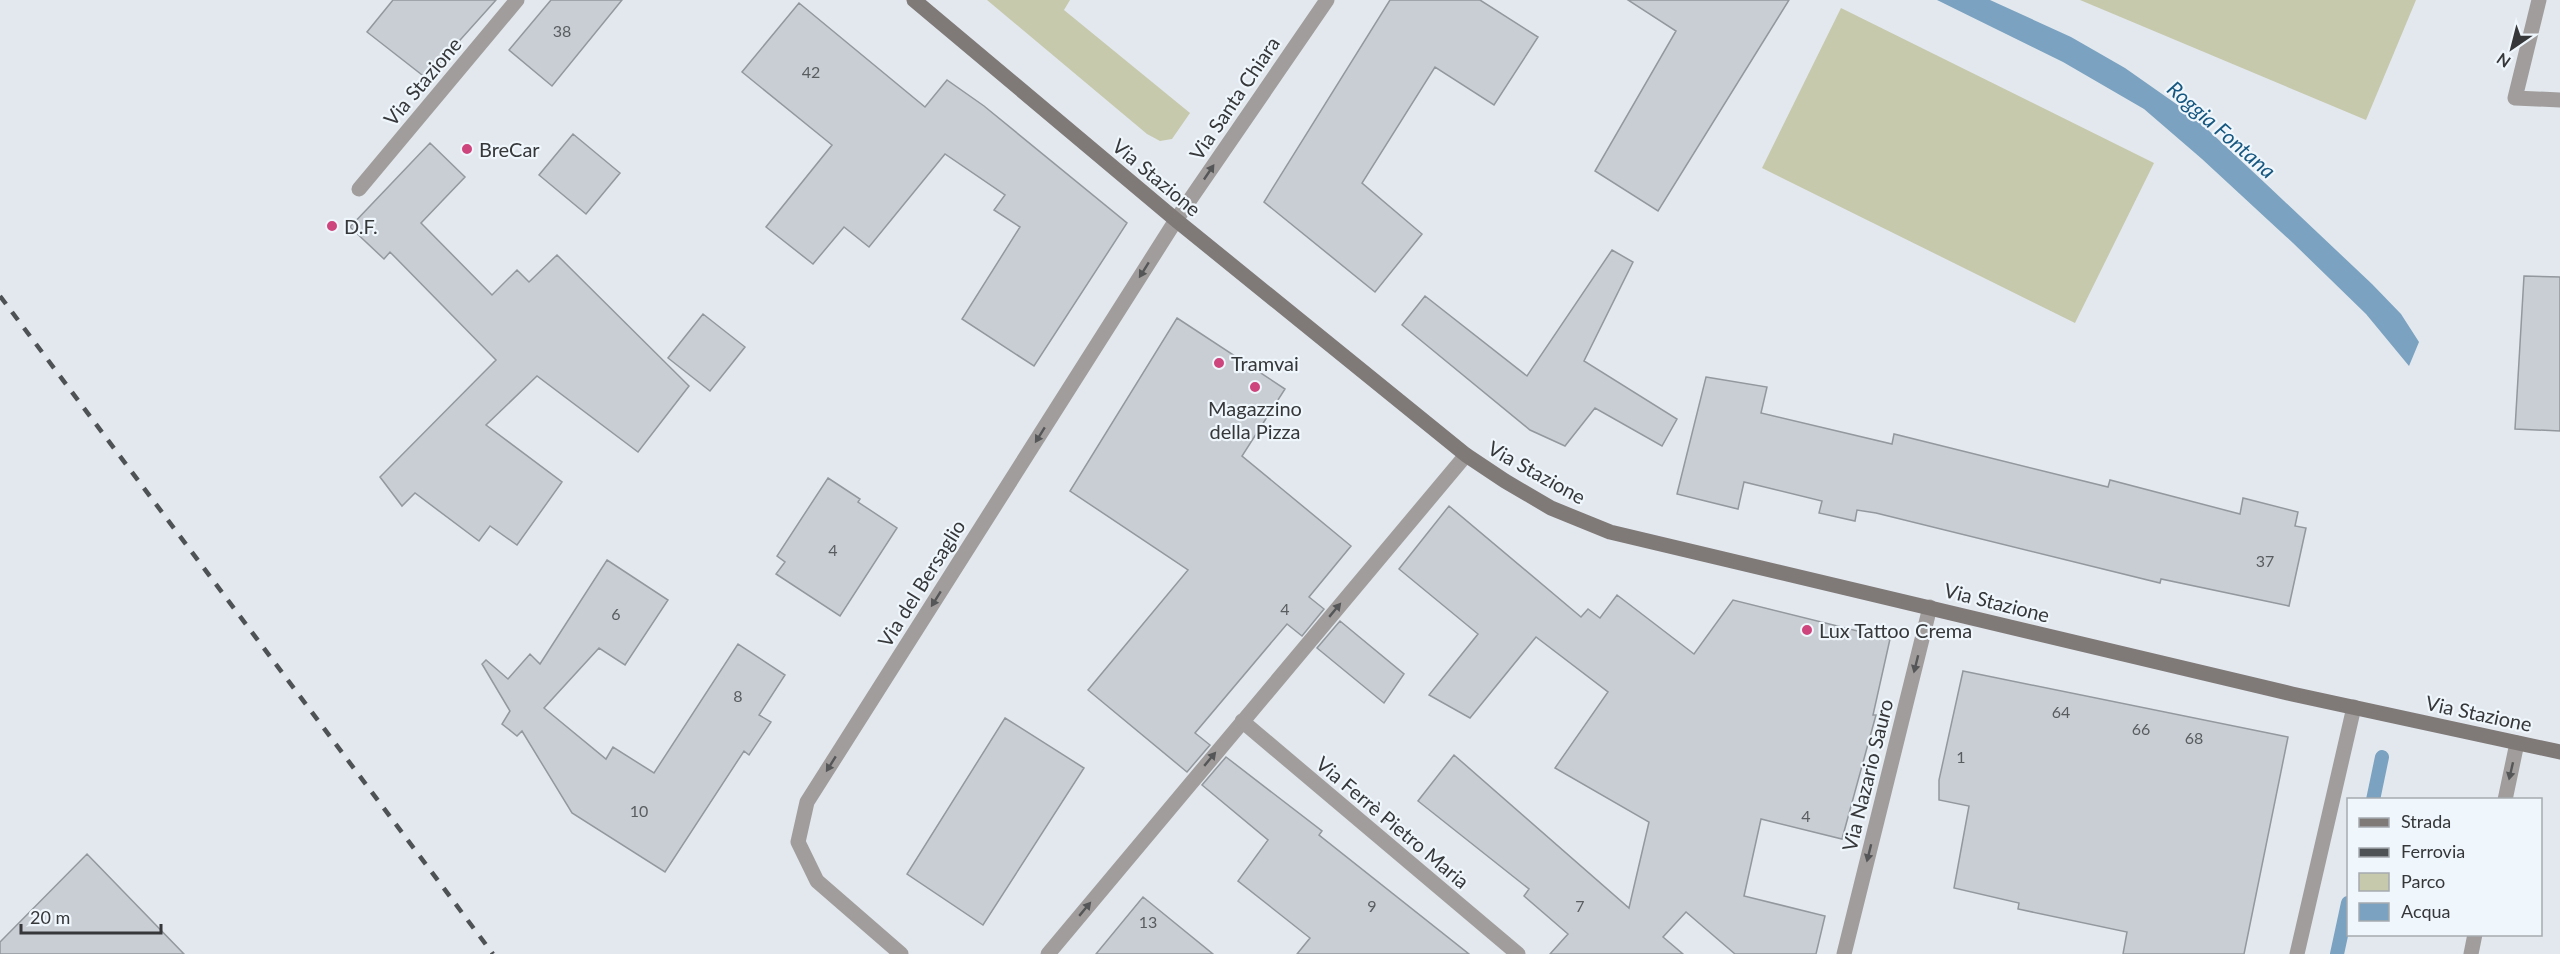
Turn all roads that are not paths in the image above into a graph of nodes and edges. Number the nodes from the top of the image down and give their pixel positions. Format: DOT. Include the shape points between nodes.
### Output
graph roads {
  1 [pos="517,0"];
  2 [pos="914,0"];
  3 [pos="1327,0"];
  4 [pos="2539,0"];
  5 [pos="2560,100"];
  6 [pos="359,189"];
  7 [pos="1176,220"];
  8 [pos="1466,455"];
  9 [pos="1930,607"];
  10 [pos="2354,707"];
  11 [pos="1242,721"];
  12 [pos="2517,743"];
  13 [pos="2560,752"];
  14 [pos="2505,798"];
  15 [pos="2474,936"];
  16 [pos="901,954"];
  17 [pos="1048,954"];
  18 [pos="1518,954"];
  19 [pos="1844,954"];
  20 [pos="2297,954"];
  21 [pos="2470,954"];
  1 -- 6 [label="street, Via Stazione"];
  2 -- 7 [label="street, Via Stazione"];
  7 -- 3 [label="street, Via Santa Chiara, one-way"];
  4 -- 5 [label="street" via="2515,98"];
  7 -- 8 [label="street, Via Stazione"];
  7 -- 16 [label="street, Via del Bersaglio, one-way" via="807,802 798,842 817,881"];
  8 -- 9 [label="street, Via Stazione" via="1551,508 1610,532"];
  11 -- 8 [label="street, one-way"];
  9 -- 10 [label="street, Via Stazione"];
  9 -- 19 [label="street, Via Nazario Sauro, one-way"];
  10 -- 12 [label="street, Via Stazione"];
  10 -- 20 [label="street"];
  17 -- 11 [label="street, one-way"];
  11 -- 18 [label="street, Via Ferrè Pietro Maria"];
  12 -- 13 [label="street, Via Stazione"];
  12 -- 14 [label="street, one-way"];
  15 -- 21 [label="street"];
}
